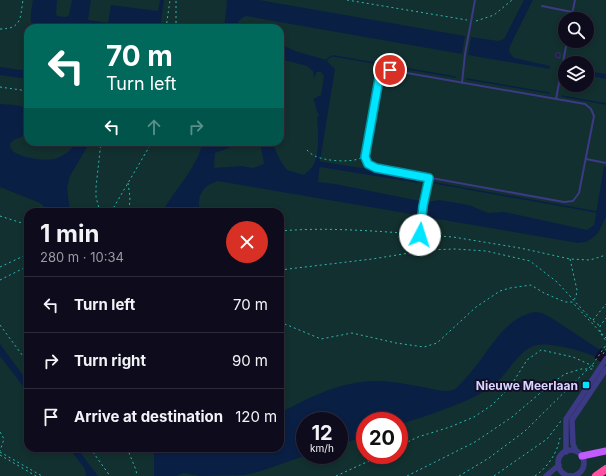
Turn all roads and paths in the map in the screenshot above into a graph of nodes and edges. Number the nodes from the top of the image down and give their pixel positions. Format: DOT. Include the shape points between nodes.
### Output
graph roads {
  1 [pos="23,0"];
  2 [pos="170,0"];
  3 [pos="176,0"];
  4 [pos="347,0"];
  5 [pos="475,0"];
  6 [pos="512,0"];
  7 [pos="575,0"];
  8 [pos="542,6"];
  9 [pos="572,12"];
  10 [pos="471,20"];
  11 [pos="167,24"];
  12 [pos="176,24"];
  13 [pos="0,29"];
  14 [pos="566,48"];
  15 [pos="462,83"];
  16 [pos="0,87"];
  17 [pos="24,90"];
  18 [pos="556,99"];
  19 [pos="101,146"];
  20 [pos="150,146"];
  21 [pos="307,150"];
  22 [pos="365,157"];
  23 [pos="585,158"];
  24 [pos="606,163"];
  25 [pos="429,178"];
  26 [pos="128,183"];
  27 [pos="99,208"];
  28 [pos="113,208"];
  29 [pos="129,208"];
  30 [pos="0,216"];
  31 [pos="24,224"];
  32 [pos="284,231"];
  33 [pos="420,235"];
  34 [pos="606,255"];
  35 [pos="24,256"];
  36 [pos="570,259"];
  37 [pos="0,267"];
  38 [pos="24,268"];
  39 [pos="284,270"];
  40 [pos="0,280"];
  41 [pos="573,301"];
  42 [pos="606,304"];
  43 [pos="606,318"];
  44 [pos="592,320"];
  45 [pos="0,324"];
  46 [pos="284,324"];
  47 [pos="600,326"];
  48 [pos="600,333"];
  49 [pos="606,338"];
  50 [pos="606,343"];
  51 [pos="24,357"];
  52 [pos="606,359"];
  53 [pos="593,364"];
  54 [pos="588,369"];
  55 [pos="593,369"];
  56 [pos="603,369"];
  57 [pos="563,418"];
  58 [pos="0,432"];
  59 [pos="408,442"];
  60 [pos="576,451"];
  61 [pos="606,451"];
  62 [pos="0,452"];
  63 [pos="93,452"];
  64 [pos="129,452"];
  65 [pos="566,452"];
  66 [pos="0,455"];
  67 [pos="582,456"];
  68 [pos="362,464"];
  69 [pos="559,465"];
  70 [pos="606,469"];
  71 [pos="561,475"];
  72 [pos="36,476"];
  73 [pos="42,476"];
  74 [pos="110,476"];
  75 [pos="137,476"];
  76 [pos="336,476"];
  77 [pos="407,476"];
  78 [pos="459,476"];
  79 [pos="494,476"];
  80 [pos="546,476"];
  81 [pos="596,476"];
  1 -- 13 [label="path" via="16,26"];
  2 -- 11 [label="path"];
  3 -- 12 [label="path"];
  4 -- 10 [label="path" via="458,20"];
  5 -- 10 [label="lane"];
  6 -- 10 [label="path" via="494,15 476,21"];
  7 -- 9 [label="lane"];
  8 -- 9 [label="lane"];
  10 -- 15 [label="lane"];
  14 -- 18 [label="lane"];
  15 -- 18 [label="lane"];
  15 -- 22 [label="lane" via="390,70 382,72"];
  16 -- 17 [label="path"];
  18 -- 23 [label="lane" via="586,104 591,109 594,116"];
  19 -- 27 [label="path" via="96,187"];
  20 -- 26 [label="path"];
  21 -- 22 [label="path" via="314,156 324,159 353,161"];
  22 -- 25 [label="lane" via="368,164 376,168"];
  23 -- 24 [label="lane"];
  23 -- 25 [label="lane" via="579,193 573,201 564,202"];
  25 -- 33 [label="lane"];
  26 -- 28 [label="path"];
  26 -- 29 [label="path"];
  30 -- 31 [label="path"];
  32 -- 33 [label="path" via="377,231"];
  33 -- 36 [label="path" via="454,237"];
  34 -- 36 [label="path" via="590,260"];
  35 -- 37 [label="path"];
  36 -- 41 [label="path" via="577,290"];
  38 -- 40 [label="path"];
  39 -- 41 [label="path" via="428,250 486,251 530,261 557,282"];
  41 -- 44 [label="path"];
  41 -- 46 [label="path" via="565,302 544,294 531,285 500,291 476,307 437,343 424,347 352,333 321,339"];
  41 -- 48 [label="path"];
  42 -- 44 [label="path"];
  43 -- 47 [label="path"];
  44 -- 47 [label="path"];
  45 -- 51 [label="path"];
  47 -- 48 [label="path"];
  48 -- 49 [label="path"];
  48 -- 50 [label="path"];
  50 -- 53 [label="path"];
  52 -- 56 [label="street"];
  53 -- 54 [label="path"];
  53 -- 59 [label="path" via="541,350 527,360 510,387 492,405 474,417"];
  54 -- 55 [label="path"];
  54 -- 77 [label="path" via="565,374 475,442"];
  54 -- 78 [label="path" via="525,431 489,458"];
  56 -- 60 [label="street" via="572,420 573,444"];
  56 -- 65 [label="street" via="566,419"];
  57 -- 79 [label="path" via="547,439"];
  58 -- 62 [label="path" via="4,439"];
  60 -- 65 [label="street"];
  60 -- 67 [label="street"];
  61 -- 67 [label="main road"];
  62 -- 73 [label="path"];
  63 -- 74 [label="path"];
  64 -- 75 [label="path"];
  65 -- 69 [label="street" via="559,460"];
  66 -- 72 [label="path"];
  67 -- 71 [label="street" via="584,465 580,472 572,476"];
  68 -- 76 [label="path"];
  69 -- 71 [label="street"];
  69 -- 80 [label="street"];
  70 -- 81 [label="highway"];
}
